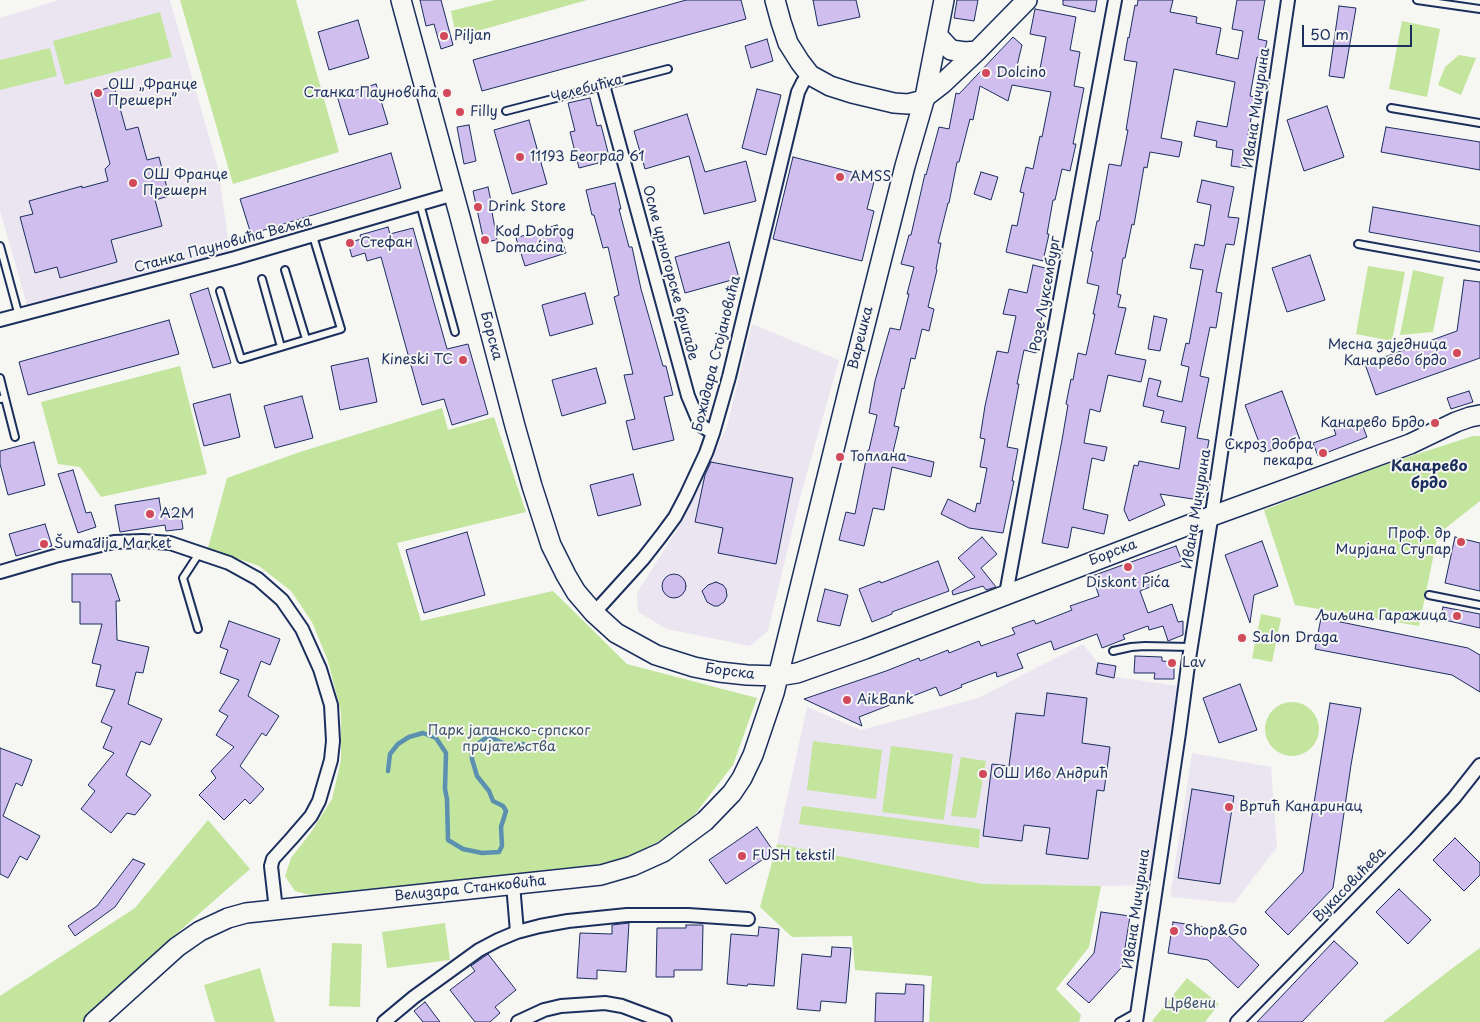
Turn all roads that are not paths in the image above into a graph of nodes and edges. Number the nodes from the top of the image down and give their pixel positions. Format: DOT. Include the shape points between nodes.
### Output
graph roads {
  1 [pos="400,0"];
  2 [pos="775,0"];
  3 [pos="944,0"];
  4 [pos="1027,0"];
  5 [pos="1115,0"];
  6 [pos="1288,0"];
  7 [pos="1417,0"];
  8 [pos="1480,9"];
  9 [pos="937,36"];
  10 [pos="977,51"];
  11 [pos="668,69"];
  12 [pos="810,75"];
  13 [pos="602,85"];
  14 [pos="924,97"];
  15 [pos="1391,108"];
  16 [pos="506,111"];
  17 [pos="1480,123"];
  18 [pos="454,194"];
  19 [pos="420,204"];
  20 [pos="313,236"];
  21 [pos="1358,244"];
  22 [pos="0,246"];
  23 [pos="1480,266"];
  24 [pos="285,270"];
  25 [pos="262,280"];
  26 [pos="220,291"];
  27 [pos="19,316"];
  28 [pos="0,320"];
  29 [pos="455,332"];
  30 [pos="306,339"];
  31 [pos="281,347"];
  32 [pos="0,378"];
  33 [pos="2,398"];
  34 [pos="1480,415"];
  35 [pos="713,433"];
  36 [pos="15,437"];
  37 [pos="1212,516"];
  38 [pos="200,552"];
  39 [pos="0,572"];
  40 [pos="1006,594"];
  41 [pos="1429,595"];
  42 [pos="1480,605"];
  43 [pos="594,613"];
  44 [pos="198,629"];
  45 [pos="1190,647"];
  46 [pos="1113,651"];
  47 [pos="778,676"];
  48 [pos="1480,765"];
  49 [pos="513,884"];
  50 [pos="276,910"];
  51 [pos="748,919"];
  52 [pos="517,932"];
  53 [pos="1136,1017"];
  54 [pos="94,1022"];
  55 [pos="384,1022"];
  56 [pos="518,1022"];
  57 [pos="665,1022"];
  58 [pos="1119,1022"];
  59 [pos="1237,1022"];
  1 -- 18 [label="street, Борска"];
  2 -- 12 [label="street" via="788,42"];
  3 -- 9 [label="street, Варешка"];
  4 -- 10 [label="street"];
  5 -- 40 [label="street, Розе Луксембург"];
  6 -- 37 [label="street, Ивана Мичурина"];
  7 -- 8 [label="lane"];
  9 -- 10 [label="street" via="951,50"];
  9 -- 14 [label="street, Варешка"];
  10 -- 14 [label="street"];
  11 -- 13 [label="lane, Челебићка"];
  12 -- 14 [label="street" via="830,86 894,103 912,103"];
  12 -- 35 [label="street, Божидара Стојановића" via="798,92"];
  13 -- 16 [label="lane, Челебићка"];
  13 -- 35 [label="street, Осме црногорске бригаде" via="688,396 699,422"];
  14 -- 47 [label="street, Варешка"];
  15 -- 17 [label="lane"];
  18 -- 19 [label="street, Станка Пауновића Вељка"];
  18 -- 43 [label="street, Борска" via="515,426 551,545 576,592"];
  19 -- 20 [label="street, Станка Пауновића Вељка"];
  19 -- 29 [label="lane"];
  20 -- 27 [label="street, Станка Пауновића Вељка"];
  20 -- 30 [label="lane" via="342,329"];
  21 -- 23 [label="lane"];
  22 -- 27 [label="lane"];
  24 -- 30 [label="lane"];
  25 -- 31 [label="lane"];
  26 -- 31 [label="lane" via="241,359"];
  27 -- 28 [label="street, Станка Пауновића Вељка"];
  30 -- 31 [label="lane"];
  32 -- 33 [label="lane"];
  33 -- 36 [label="lane"];
  34 -- 37 [label="street, Борска"];
  35 -- 43 [label="street, Божидара Стојановића" via="686,496 666,530"];
  37 -- 40 [label="street, Борска"];
  37 -- 45 [label="street, Ивана Мичурина"];
  38 -- 39 [label="street" via="170,543 117,542"];
  38 -- 44 [label="lane" via="183,578"];
  38 -- 50 [label="street" via="258,579 282,600 306,637 331,705 332,751 319,802 311,816 272,859"];
  40 -- 47 [label="street, Борска" via="865,649 797,673"];
  41 -- 42 [label="lane"];
  43 -- 47 [label="street, Борска" via="616,633 656,655 694,668"];
  45 -- 46 [label="lane" via="1145,646"];
  45 -- 53 [label="street, Ивана Мичурина"];
  47 -- 49 [label="street, Велизара Станковића" via="760,738 742,778 726,800 694,831 648,860 614,872"];
  48 -- 59 [label="street, Вукасовићева" via="1415,840"];
  49 -- 50 [label="street, Велизара Станковића"];
  49 -- 52 [label="street"];
  50 -- 54 [label="street, Велизара Станковића" via="237,915 200,931 177,947"];
  51 -- 52 [label="street" via="627,915 568,921"];
  52 -- 55 [label="street" via="479,950"];
  53 -- 58 [label="lane"];
  56 -- 57 [label="street" via="562,1006 605,1003"];
}
